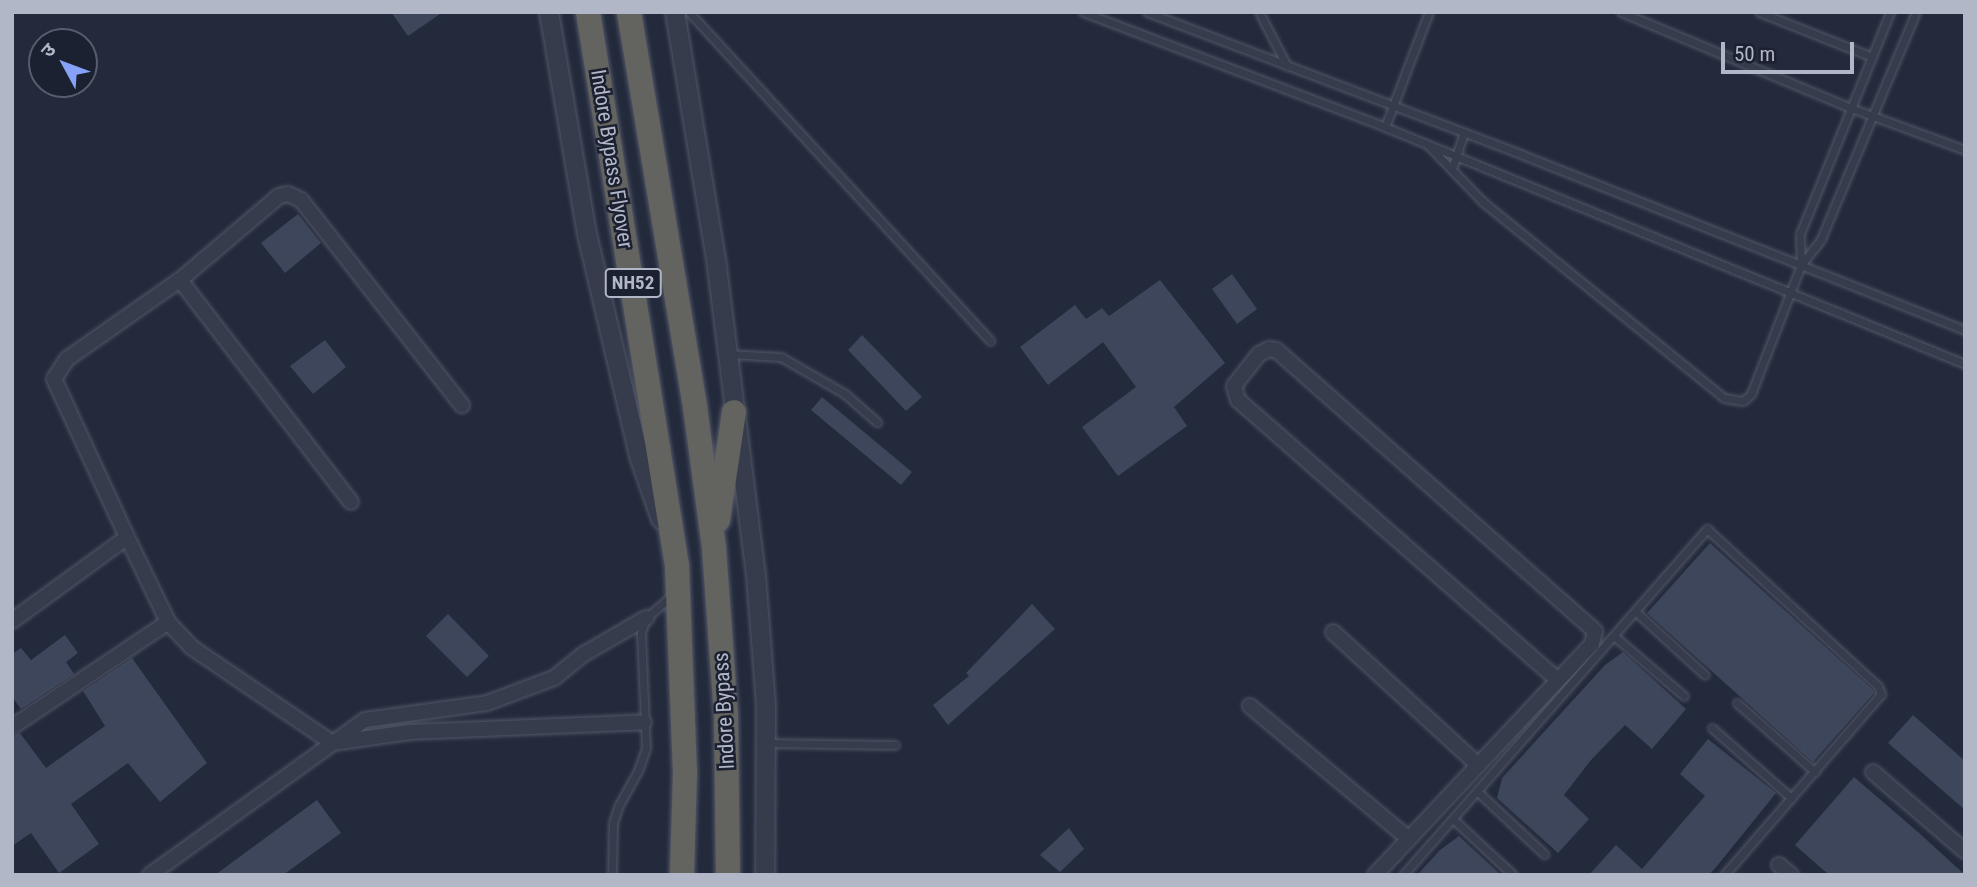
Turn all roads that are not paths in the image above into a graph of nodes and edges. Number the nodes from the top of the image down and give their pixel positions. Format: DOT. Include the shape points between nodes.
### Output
graph roads {
  1 [pos="549,12"];
  2 [pos="588,12"];
  3 [pos="629,12"];
  4 [pos="675,12"];
  5 [pos="689,12"];
  6 [pos="1083,12"];
  7 [pos="1147,12"];
  8 [pos="1259,12"];
  9 [pos="1429,12"];
  10 [pos="1621,12"];
  11 [pos="1759,12"];
  12 [pos="1890,12"];
  13 [pos="1916,12"];
  14 [pos="1872,57"];
  15 [pos="1287,66"];
  16 [pos="1391,106"];
  17 [pos="1851,108"];
  18 [pos="1875,115"];
  19 [pos="1385,127"];
  20 [pos="1464,133"];
  21 [pos="1427,144"];
  22 [pos="1965,150"];
  23 [pos="1455,156"];
  24 [pos="1451,169"];
  25 [pos="1801,265"];
  26 [pos="180,280"];
  27 [pos="1789,292"];
  28 [pos="1965,330"];
  29 [pos="990,341"];
  30 [pos="727,354"];
  31 [pos="1965,364"];
  32 [pos="462,405"];
  33 [pos="734,412"];
  34 [pos="877,422"];
  35 [pos="352,502"];
  36 [pos="127,537"];
  37 [pos="714,548"];
  38 [pos="676,555"];
  39 [pos="678,590"];
  40 [pos="1636,612"];
  41 [pos="646,618"];
  42 [pos="12,621"];
  43 [pos="168,622"];
  44 [pos="1333,632"];
  45 [pos="1614,636"];
  46 [pos="1705,675"];
  47 [pos="1558,680"];
  48 [pos="1684,696"];
  49 [pos="1737,703"];
  50 [pos="1250,706"];
  51 [pos="644,722"];
  52 [pos="12,727"];
  53 [pos="1712,728"];
  54 [pos="332,743"];
  55 [pos="767,743"];
  56 [pos="895,745"];
  57 [pos="1478,765"];
  58 [pos="1815,772"];
  59 [pos="1873,772"];
  60 [pos="1478,792"];
  61 [pos="1791,798"];
  62 [pos="1453,820"];
  63 [pos="1409,839"];
  64 [pos="1965,851"];
  65 [pos="1544,854"];
  66 [pos="168,870"];
  67 [pos="150,875"];
  68 [pos="612,875"];
  69 [pos="682,875"];
  70 [pos="727,875"];
  71 [pos="765,875"];
  72 [pos="1375,875"];
  73 [pos="1403,875"];
  74 [pos="1513,875"];
  75 [pos="1724,875"];
  1 -- 38 [label="street" via="584,221 617,368 639,456"];
  2 -- 38 [label="highway, Indore Bypass Flyover / NH52"];
  3 -- 37 [label="highway, Indore Bypass Flyover / NH52" via="693,393"];
  4 -- 30 [label="street" via="718,267"];
  5 -- 29 [label="lane"];
  6 -- 19 [label="lane"];
  7 -- 15 [label="lane"];
  8 -- 15 [label="lane"];
  9 -- 16 [label="lane"];
  10 -- 17 [label="lane"];
  11 -- 14 [label="lane"];
  12 -- 14 [label="lane"];
  13 -- 18 [label="lane"];
  14 -- 17 [label="lane"];
  15 -- 16 [label="lane"];
  16 -- 19 [label="lane"];
  16 -- 20 [label="lane"];
  17 -- 18 [label="lane"];
  17 -- 25 [label="lane" via="1800,234"];
  18 -- 22 [label="lane"];
  18 -- 25 [label="lane" via="1821,239"];
  19 -- 21 [label="lane"];
  20 -- 23 [label="lane"];
  20 -- 25 [label="lane"];
  21 -- 23 [label="lane"];
  21 -- 24 [label="lane"];
  23 -- 24 [label="lane"];
  23 -- 27 [label="lane"];
  24 -- 27 [label="lane" via="1483,202 1734,402 1751,394"];
  25 -- 27 [label="lane"];
  25 -- 28 [label="lane"];
  26 -- 32 [label="street" via="279,195 294,196"];
  26 -- 35 [label="street"];
  26 -- 36 [label="street" via="67,359 54,379"];
  27 -- 31 [label="lane"];
  30 -- 33 [label="street"];
  30 -- 34 [label="lane" via="781,357 845,394"];
  33 -- 37 [label="highway"];
  33 -- 55 [label="street" via="756,575"];
  36 -- 42 [label="street"];
  36 -- 43 [label="street"];
  37 -- 70 [label="highway, Indore Bypass / NH52" via="726,716"];
  38 -- 39 [label="highway, Indore Bypass / NH52"];
  39 -- 41 [label="lane"];
  39 -- 69 [label="highway, Indore Bypass / NH52" via="685,772"];
  40 -- 45 [label="lane"];
  40 -- 46 [label="lane"];
  40 -- 58 [label="lane" via="1710,530 1881,690 1880,699"];
  41 -- 51 [label="lane" via="640,653"];
  41 -- 54 [label="street" via="584,654 554,678 487,703 365,720"];
  43 -- 52 [label="street"];
  43 -- 54 [label="street" via="191,647"];
  44 -- 57 [label="street"];
  45 -- 48 [label="lane"];
  45 -- 60 [label="lane"];
  47 -- 47 [label="street" via="1238,400 1234,386 1259,354 1276,351 1588,622 1595,631 1592,644"];
  47 -- 57 [label="street"];
  49 -- 58 [label="lane"];
  50 -- 63 [label="street"];
  51 -- 54 [label="street" via="410,732"];
  51 -- 68 [label="lane" via="646,748 613,823"];
  53 -- 61 [label="lane"];
  54 -- 66 [label="street"];
  55 -- 56 [label="lane"];
  55 -- 71 [label="street"];
  57 -- 63 [label="street"];
  58 -- 61 [label="lane"];
  59 -- 64 [label="street"];
  60 -- 62 [label="lane"];
  60 -- 65 [label="lane"];
  61 -- 75 [label="lane"];
  62 -- 73 [label="lane"];
  62 -- 74 [label="lane"];
  63 -- 72 [label="street"];
  66 -- 67 [label="street"];
}
